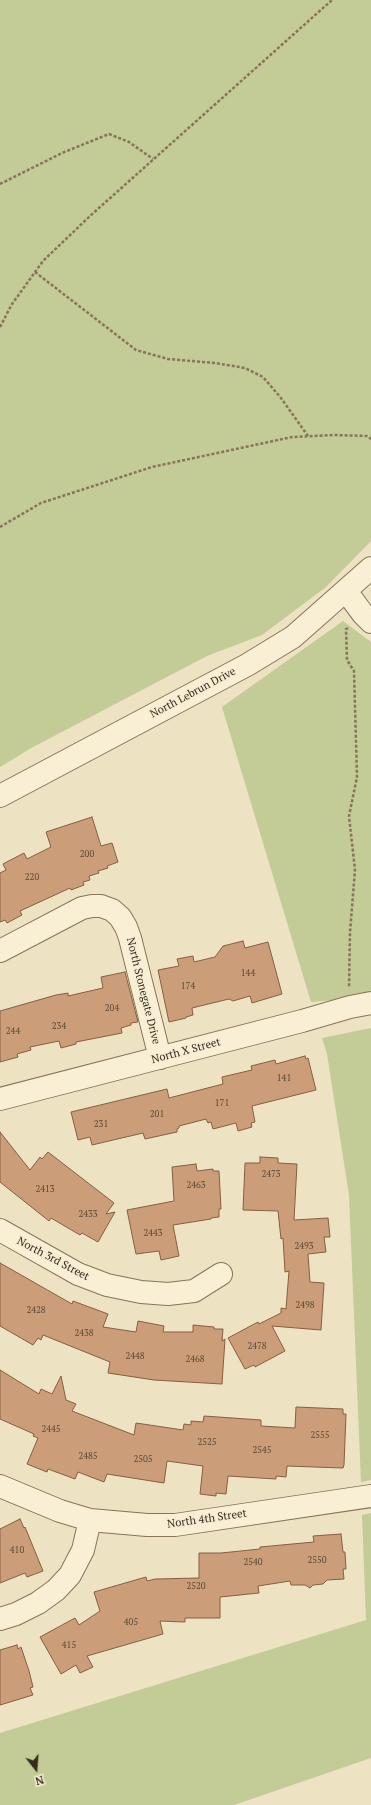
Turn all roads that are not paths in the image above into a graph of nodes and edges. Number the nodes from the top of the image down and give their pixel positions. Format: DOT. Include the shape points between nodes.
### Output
graph roads {
  1 [pos="371,568"];
  2 [pos="346,591"];
  3 [pos="367,618"];
  4 [pos="0,796"];
  5 [pos="0,951"];
  6 [pos="371,1003"];
  7 [pos="160,1058"];
  8 [pos="0,1100"];
  9 [pos="0,1230"];
  10 [pos="221,1274"];
  11 [pos="0,1486"];
  12 [pos="371,1496"];
  13 [pos="90,1520"];
  14 [pos="0,1619"];
  1 -- 2 [label="street, North Lebrun Drive"];
  2 -- 3 [label="street"];
  2 -- 4 [label="street, North Lebrun Drive" via="293,637 247,665"];
  5 -- 7 [label="street, North Stonegate Drive" via="82,908 101,906 112,910 123,922 130,938"];
  6 -- 7 [label="street, North X Street"];
  7 -- 8 [label="street, North X Street"];
  9 -- 10 [label="street, North 3rd Street" via="78,1274 107,1285 141,1292 168,1294 194,1291"];
  11 -- 13 [label="street, North 4th Street" via="60,1511"];
  12 -- 13 [label="street, North 4th Street" via="174,1525 147,1526"];
  13 -- 14 [label="street" via="83,1550 70,1575 56,1590 38,1603"];
}
